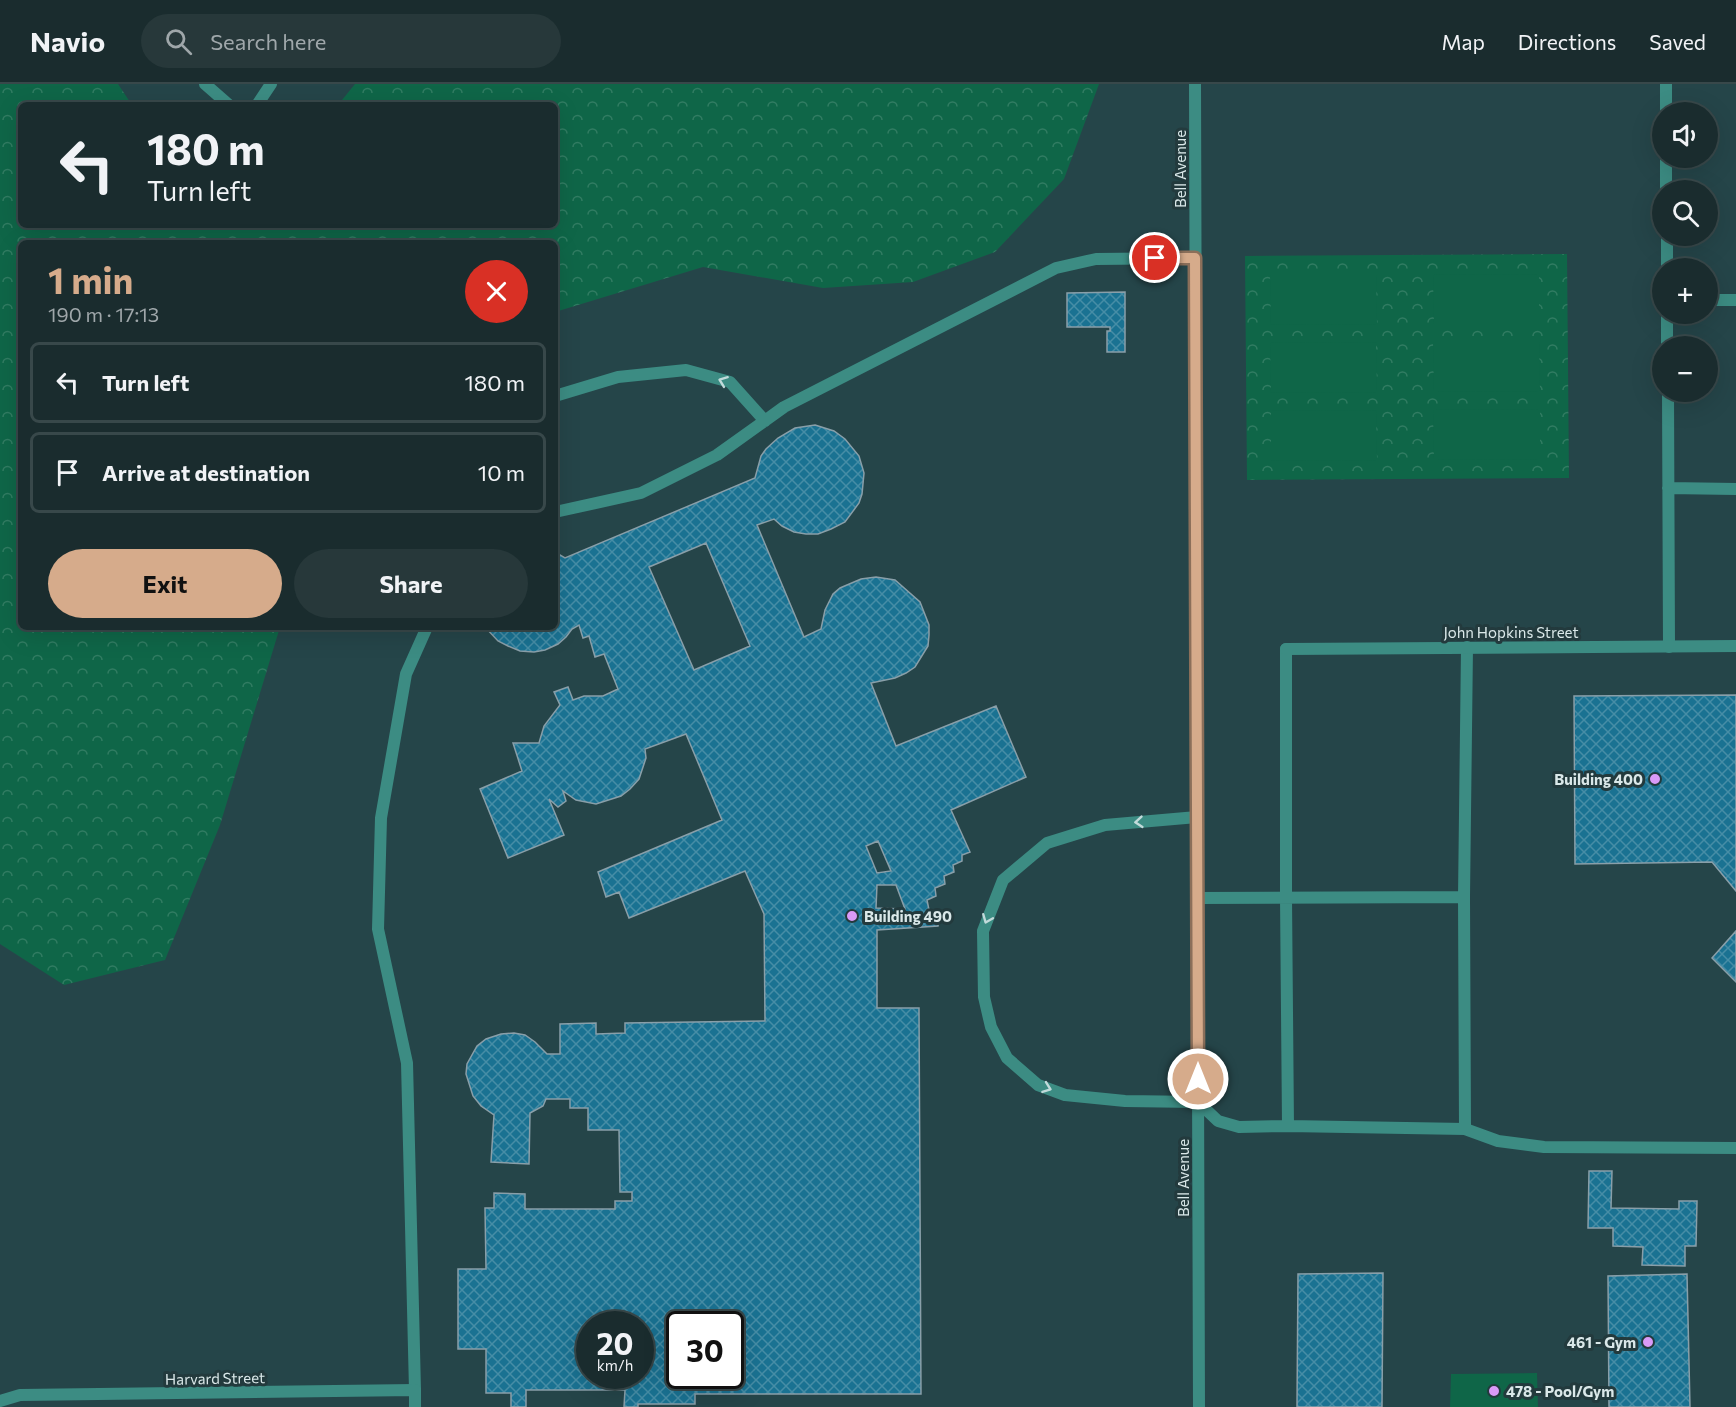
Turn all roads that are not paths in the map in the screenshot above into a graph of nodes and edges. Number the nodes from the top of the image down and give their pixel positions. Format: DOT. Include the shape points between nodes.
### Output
graph roads {
  1 [pos="205,84"];
  2 [pos="272,84"];
  3 [pos="1195,84"];
  4 [pos="1666,84"];
  5 [pos="226,102"];
  6 [pos="259,102"];
  7 [pos="1666,102"];
  8 [pos="1195,258"];
  9 [pos="1718,300"];
  10 [pos="1736,300"];
  11 [pos="558,395"];
  12 [pos="1668,402"];
  13 [pos="765,421"];
  14 [pos="1668,488"];
  15 [pos="1736,489"];
  16 [pos="558,511"];
  17 [pos="426,630"];
  18 [pos="1736,646"];
  19 [pos="1669,647"];
  20 [pos="1467,648"];
  21 [pos="1197,818"];
  22 [pos="1464,897"];
  23 [pos="1197,898"];
  24 [pos="1286,898"];
  25 [pos="1198,1102"];
  26 [pos="1288,1126"];
  27 [pos="1465,1129"];
  28 [pos="1736,1148"];
  29 [pos="415,1390"];
  30 [pos="0,1401"];
  31 [pos="415,1407"];
  32 [pos="1199,1407"];
  1 -- 5 [label="street"];
  2 -- 6 [label="street"];
  3 -- 8 [label="street, Bell Avenue"];
  4 -- 7 [label="street"];
  8 -- 13 [label="street" via="1096,259 1056,268 784,407"];
  8 -- 21 [label="street, Bell Avenue"];
  9 -- 10 [label="street"];
  13 -- 11 [label="street, one-way" via="730,382 686,370 618,377"];
  12 -- 14 [label="street"];
  13 -- 16 [label="street" via="717,455 641,493"];
  14 -- 15 [label="street"];
  14 -- 19 [label="street"];
  17 -- 29 [label="street" via="406,674 381,818 378,918 407,1062"];
  18 -- 19 [label="street, John Hopkins Street"];
  19 -- 20 [label="street, John Hopkins Street"];
  20 -- 22 [label="street"];
  20 -- 24 [label="street, John Hopkins Street" via="1286,649"];
  21 -- 23 [label="street, Bell Avenue"];
  21 -- 25 [label="street, one-way" via="1105,825 1047,843 1003,880 983,931 984,997 991,1027 1007,1058 1038,1085 1065,1095"];
  22 -- 24 [label="street"];
  22 -- 27 [label="street"];
  23 -- 24 [label="street"];
  23 -- 25 [label="street, Bell Avenue"];
  24 -- 26 [label="street"];
  25 -- 26 [label="street" via="1218,1121 1239,1127"];
  25 -- 32 [label="street, Bell Avenue"];
  26 -- 27 [label="street"];
  27 -- 28 [label="street" via="1498,1141 1544,1147"];
  29 -- 30 [label="street, Harvard Street" via="20,1395"];
  29 -- 31 [label="street"];
}
